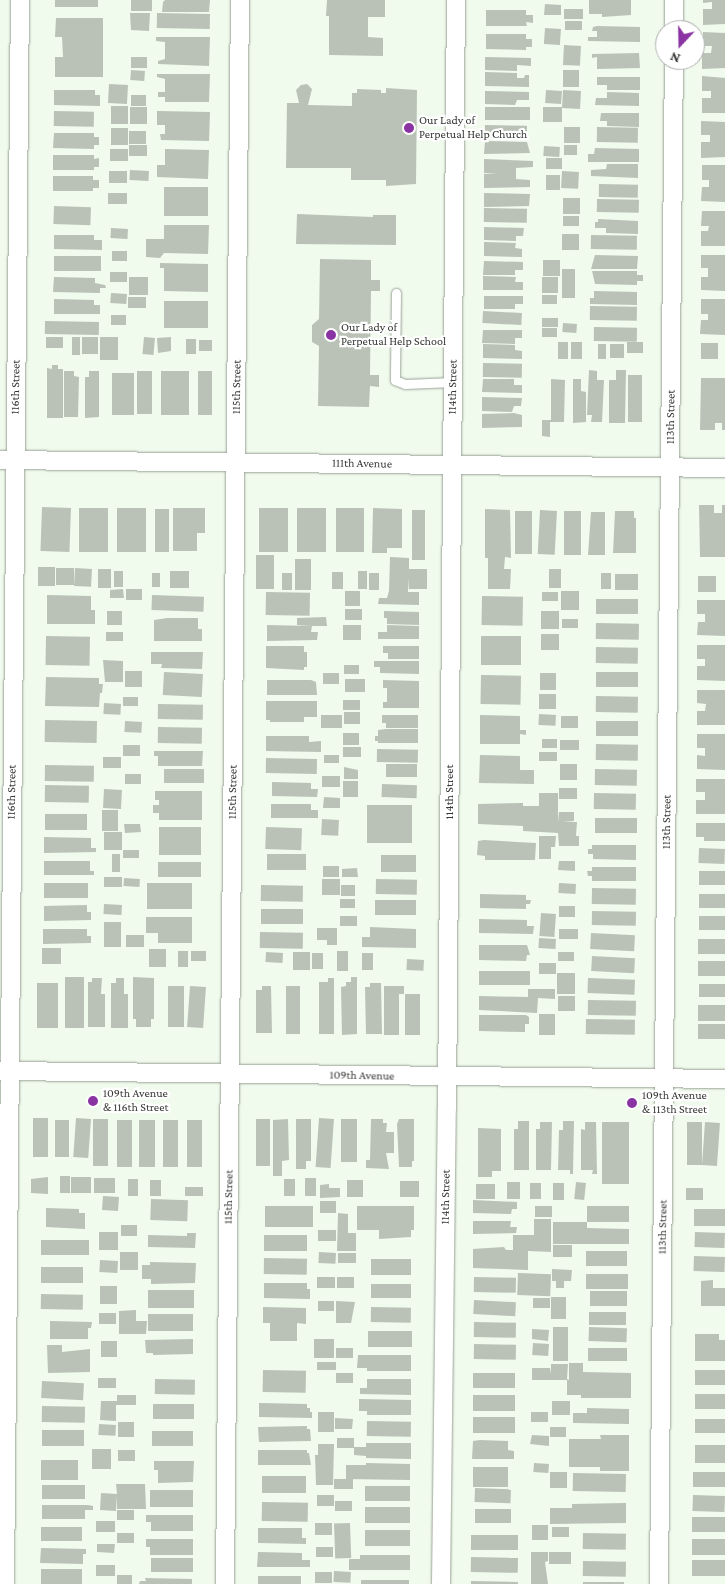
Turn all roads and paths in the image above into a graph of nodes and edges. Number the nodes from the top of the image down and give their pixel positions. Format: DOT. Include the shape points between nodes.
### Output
graph roads {
  1 [pos="20,0"];
  2 [pos="240,0"];
  3 [pos="456,0"];
  4 [pos="674,0"];
  5 [pos="674,20"];
  6 [pos="674,70"];
  7 [pos="396,293"];
  8 [pos="453,382"];
  9 [pos="8,460"];
  10 [pos="236,462"];
  11 [pos="452,466"];
  12 [pos="671,467"];
  13 [pos="725,468"];
  14 [pos="5,1071"];
  15 [pos="230,1075"];
  16 [pos="448,1077"];
  17 [pos="664,1078"];
  18 [pos="725,1079"];
  19 [pos="5,1584"];
  20 [pos="225,1584"];
  21 [pos="441,1584"];
  22 [pos="659,1584"];
  1 -- 9 [label="street, 116th Street"];
  2 -- 10 [label="street, 115th Street"];
  3 -- 8 [label="street, 114th Street"];
  4 -- 5 [label="street"];
  6 -- 12 [label="street, 113th Street"];
  7 -- 8 [label="lane" via="396,380 404,384"];
  8 -- 11 [label="street, 114th Street"];
  9 -- 10 [label="street, 111th Avenue"];
  9 -- 14 [label="street, 116th Street"];
  10 -- 11 [label="street, 111th Avenue"];
  10 -- 15 [label="street, 115th Street"];
  11 -- 12 [label="street, 111th Avenue"];
  11 -- 16 [label="street, 114th Street"];
  12 -- 13 [label="street, 111th Avenue"];
  12 -- 17 [label="street, 113th Street"];
  14 -- 15 [label="street, 109th Avenue"];
  14 -- 19 [label="street, 116th Street"];
  15 -- 16 [label="street, 109th Avenue"];
  15 -- 20 [label="street, 115th Street"];
  16 -- 17 [label="street, 109th Avenue"];
  16 -- 21 [label="street, 114th Street"];
  17 -- 18 [label="street, 109th Avenue"];
  17 -- 22 [label="street, 113th Street"];
}
